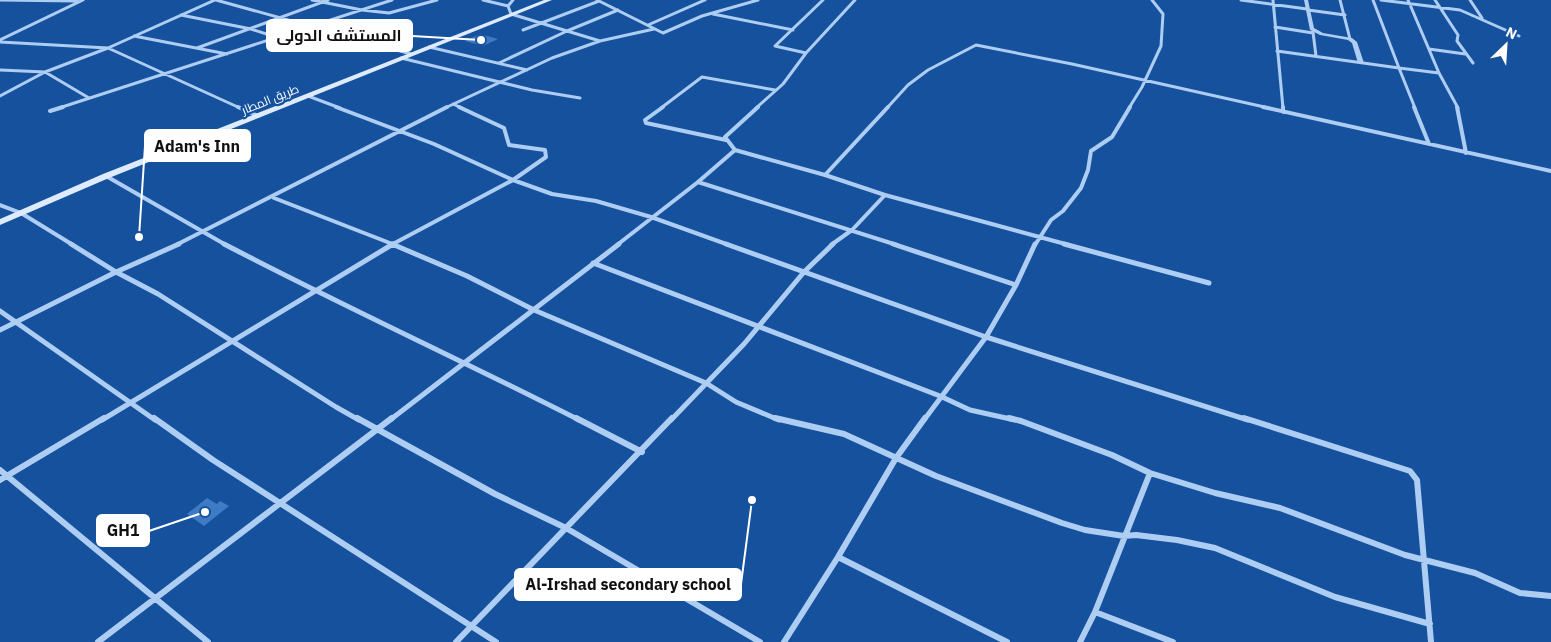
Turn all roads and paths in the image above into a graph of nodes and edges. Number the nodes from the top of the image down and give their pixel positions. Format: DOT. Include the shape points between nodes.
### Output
graph roads {
  1 [pos="2,0"];
  2 [pos="216,0"];
  3 [pos="312,0"];
  4 [pos="328,0"];
  5 [pos="392,0"];
  6 [pos="437,0"];
  7 [pos="483,0"];
  8 [pos="513,0"];
  9 [pos="549,0"];
  10 [pos="598,0"];
  11 [pos="705,0"];
  12 [pos="758,0"];
  13 [pos="823,0"];
  14 [pos="855,0"];
  15 [pos="1152,0"];
  16 [pos="1241,0"];
  17 [pos="1273,0"];
  18 [pos="1306,0"];
  19 [pos="1340,0"];
  20 [pos="1373,0"];
  21 [pos="1381,0"];
  22 [pos="1435,0"];
  23 [pos="1470,0"];
  24 [pos="82,1"];
  25 [pos="322,2"];
  26 [pos="1409,2"];
  27 [pos="1274,5"];
  28 [pos="508,6"];
  29 [pos="1440,7"];
  30 [pos="362,10"];
  31 [pos="618,10"];
  32 [pos="1307,10"];
  33 [pos="511,14"];
  34 [pos="712,14"];
  35 [pos="180,15"];
  36 [pos="1345,15"];
  37 [pos="283,18"];
  38 [pos="1482,19"];
  39 [pos="540,23"];
  40 [pos="648,25"];
  41 [pos="314,26"];
  42 [pos="1275,27"];
  43 [pos="654,28"];
  44 [pos="252,29"];
  45 [pos="523,30"];
  46 [pos="793,30"];
  47 [pos="567,31"];
  48 [pos="1312,31"];
  49 [pos="134,36"];
  50 [pos="1518,36"];
  51 [pos="279,38"];
  52 [pos="1350,39"];
  53 [pos="0,41"];
  54 [pos="600,41"];
  55 [pos="429,47"];
  56 [pos="108,48"];
  57 [pos="198,48"];
  58 [pos="1429,49"];
  59 [pos="1277,51"];
  60 [pos="227,54"];
  61 [pos="411,54"];
  62 [pos="806,54"];
  63 [pos="1465,54"];
  64 [pos="1316,56"];
  65 [pos="401,58"];
  66 [pos="499,63"];
  67 [pos="1361,63"];
  68 [pos="1473,63"];
  69 [pos="1399,68"];
  70 [pos="0,70"];
  71 [pos="527,70"];
  72 [pos="44,72"];
  73 [pos="1438,73"];
  74 [pos="165,74"];
  75 [pos="500,81"];
  76 [pos="1144,81"];
  77 [pos="775,90"];
  78 [pos="0,96"];
  79 [pos="308,96"];
  80 [pos="89,98"];
  81 [pos="580,98"];
  82 [pos="453,104"];
  83 [pos="50,111"];
  84 [pos="1283,112"];
  85 [pos="258,116"];
  86 [pos="398,131"];
  87 [pos="726,140"];
  88 [pos="1429,144"];
  89 [pos="735,150"];
  90 [pos="1466,153"];
  91 [pos="1551,171"];
  92 [pos="825,174"];
  93 [pos="106,176"];
  94 [pos="513,180"];
  95 [pos="698,182"];
  96 [pos="885,194"];
  97 [pos="274,198"];
  98 [pos="0,205"];
  99 [pos="21,213"];
  100 [pos="651,218"];
  101 [pos="0,222"];
  102 [pos="852,230"];
  103 [pos="203,233"];
  104 [pos="1039,236"];
  105 [pos="393,244"];
  106 [pos="593,263"];
  107 [pos="116,272"];
  108 [pos="804,272"];
  109 [pos="1209,283"];
  110 [pos="1016,285"];
  111 [pos="316,292"];
  112 [pos="534,310"];
  113 [pos="0,311"];
  114 [pos="17,322"];
  115 [pos="760,327"];
  116 [pos="0,330"];
  117 [pos="986,337"];
  118 [pos="233,342"];
  119 [pos="466,362"];
  120 [pos="706,383"];
  121 [pos="940,396"];
  122 [pos="131,403"];
  123 [pos="378,429"];
  124 [pos="642,452"];
  125 [pos="896,458"];
  126 [pos="0,470"];
  127 [pos="1150,473"];
  128 [pos="8,475"];
  129 [pos="0,480"];
  130 [pos="279,504"];
  131 [pos="566,528"];
  132 [pos="1124,536"];
  133 [pos="838,557"];
  134 [pos="1423,560"];
  135 [pos="1551,596"];
  136 [pos="155,598"];
  137 [pos="1095,612"];
  138 [pos="1430,624"];
  139 [pos="472,626"];
  140 [pos="98,642"];
  141 [pos="208,642"];
  142 [pos="456,642"];
  143 [pos="496,642"];
  144 [pos="760,642"];
  145 [pos="784,642"];
  146 [pos="1007,642"];
  147 [pos="1080,642"];
  148 [pos="1173,642"];
  149 [pos="1431,642"];
  1 -- 24 [label="street"];
  2 -- 35 [label="street"];
  2 -- 37 [label="street"];
  3 -- 25 [label="street"];
  4 -- 25 [label="street"];
  5 -- 30 [label="street"];
  6 -- 30 [label="street" via="388,13"];
  7 -- 28 [label="street"];
  8 -- 28 [label="street"];
  9 -- 33 [label="main road, طريق المطار"];
  10 -- 31 [label="street"];
  10 -- 39 [label="street"];
  11 -- 40 [label="street"];
  12 -- 34 [label="street"];
  13 -- 46 [label="street"];
  14 -- 62 [label="street"];
  15 -- 76 [label="street" via="1163,14 1160,46"];
  16 -- 27 [label="street"];
  17 -- 27 [label="street"];
  18 -- 32 [label="street"];
  19 -- 36 [label="street"];
  20 -- 69 [label="street"];
  21 -- 26 [label="street"];
  22 -- 29 [label="street"];
  23 -- 38 [label="street"];
  24 -- 53 [label="street"];
  25 -- 30 [label="street"];
  25 -- 37 [label="street"];
  26 -- 29 [label="street"];
  26 -- 58 [label="street"];
  27 -- 32 [label="street"];
  27 -- 42 [label="street"];
  28 -- 33 [label="street"];
  29 -- 38 [label="street" via="1467,12"];
  29 -- 63 [label="street" via="1458,35 1457,41"];
  30 -- 41 [label="street"];
  31 -- 40 [label="street"];
  31 -- 47 [label="street"];
  32 -- 36 [label="street"];
  32 -- 48 [label="street"];
  33 -- 39 [label="street"];
  33 -- 55 [label="main road, طريق المطار"];
  34 -- 43 [label="street" via="668,32"];
  34 -- 46 [label="street"];
  35 -- 44 [label="street"];
  35 -- 49 [label="street"];
  36 -- 52 [label="street"];
  37 -- 41 [label="street"];
  37 -- 44 [label="street"];
  38 -- 50 [label="street"];
  39 -- 45 [label="street"];
  39 -- 47 [label="street"];
  40 -- 43 [label="street"];
  41 -- 51 [label="street"];
  41 -- 61 [label="street"];
  42 -- 48 [label="street"];
  42 -- 59 [label="street"];
  43 -- 54 [label="street"];
  44 -- 51 [label="street"];
  44 -- 57 [label="street"];
  46 -- 62 [label="street" via="776,47"];
  47 -- 54 [label="street"];
  47 -- 66 [label="street"];
  48 -- 52 [label="street"];
  48 -- 64 [label="street"];
  49 -- 56 [label="street"];
  49 -- 57 [label="street"];
  51 -- 60 [label="street"];
  52 -- 67 [label="street"];
  53 -- 56 [label="street"];
  54 -- 71 [label="street"];
  55 -- 61 [label="main road, طريق المطار"];
  55 -- 66 [label="street"];
  56 -- 72 [label="street"];
  56 -- 74 [label="street"];
  57 -- 60 [label="street"];
  58 -- 63 [label="street"];
  58 -- 73 [label="street"];
  59 -- 64 [label="street"];
  59 -- 84 [label="street"];
  60 -- 74 [label="street"];
  61 -- 65 [label="main road, طريق المطار"];
  62 -- 77 [label="street"];
  63 -- 68 [label="street"];
  64 -- 67 [label="street"];
  65 -- 75 [label="street"];
  65 -- 79 [label="main road, طريق المطار"];
  66 -- 71 [label="street"];
  67 -- 69 [label="street"];
  69 -- 73 [label="street"];
  69 -- 88 [label="street"];
  70 -- 72 [label="street"];
  71 -- 75 [label="street"];
  72 -- 78 [label="street"];
  72 -- 80 [label="street"];
  73 -- 90 [label="street" via="1458,108"];
  74 -- 80 [label="street"];
  74 -- 85 [label="street"];
  75 -- 81 [label="street"];
  75 -- 82 [label="street"];
  76 -- 84 [label="street"];
  76 -- 92 [label="street" via="973,46 928,70 908,85"];
  76 -- 104 [label="street" via="1112,137 1091,151 1081,188"];
  77 -- 87 [label="street" via="727,134"];
  77 -- 87 [label="street" via="702,77 645,120"];
  79 -- 85 [label="main road, طريق المطار"];
  79 -- 86 [label="street"];
  80 -- 83 [label="street"];
  82 -- 86 [label="street"];
  82 -- 94 [label="street" via="504,128 509,145 545,150 546,157"];
  84 -- 88 [label="street"];
  85 -- 93 [label="main road, طريق المطار"];
  86 -- 94 [label="street"];
  86 -- 97 [label="street"];
  87 -- 89 [label="street"];
  88 -- 90 [label="street"];
  89 -- 92 [label="street"];
  89 -- 95 [label="street"];
  90 -- 91 [label="street"];
  92 -- 96 [label="street"];
  93 -- 99 [label="main road, طريق المطار"];
  93 -- 103 [label="street"];
  94 -- 100 [label="street" via="552,194 596,201"];
  94 -- 105 [label="street"];
  95 -- 100 [label="street"];
  95 -- 102 [label="street"];
  96 -- 102 [label="street"];
  96 -- 104 [label="street"];
  97 -- 103 [label="street"];
  97 -- 105 [label="street"];
  98 -- 99 [label="street"];
  99 -- 101 [label="main road, طريق المطار"];
  99 -- 107 [label="street"];
  100 -- 106 [label="street"];
  100 -- 108 [label="street"];
  102 -- 108 [label="street"];
  102 -- 110 [label="street"];
  103 -- 107 [label="street"];
  103 -- 111 [label="street"];
  104 -- 109 [label="street"];
  104 -- 110 [label="street"];
  105 -- 111 [label="street"];
  105 -- 112 [label="street"];
  106 -- 112 [label="street"];
  106 -- 115 [label="street"];
  107 -- 114 [label="street"];
  107 -- 118 [label="street" via="158,294"];
  108 -- 115 [label="street"];
  108 -- 117 [label="street"];
  110 -- 117 [label="street"];
  111 -- 118 [label="street"];
  111 -- 119 [label="street"];
  112 -- 119 [label="street"];
  112 -- 120 [label="street"];
  113 -- 114 [label="street"];
  114 -- 116 [label="street"];
  114 -- 122 [label="street"];
  115 -- 120 [label="street"];
  115 -- 121 [label="street"];
  117 -- 121 [label="street"];
  117 -- 134 [label="street" via="1410,471 1416,480"];
  118 -- 122 [label="street"];
  118 -- 123 [label="street" via="309,391"];
  119 -- 123 [label="street"];
  119 -- 124 [label="street"];
  120 -- 124 [label="street"];
  120 -- 125 [label="street" via="767,416 844,434"];
  121 -- 125 [label="street"];
  121 -- 127 [label="street" via="970,410 1021,421"];
  122 -- 128 [label="street"];
  122 -- 130 [label="street"];
  123 -- 130 [label="street"];
  123 -- 131 [label="street" via="495,494"];
  124 -- 131 [label="street"];
  125 -- 132 [label="street" via="1062,523"];
  125 -- 133 [label="street"];
  126 -- 128 [label="street"];
  127 -- 132 [label="street"];
  127 -- 134 [label="street" via="1280,508"];
  128 -- 129 [label="street"];
  128 -- 136 [label="street"];
  130 -- 136 [label="street"];
  130 -- 139 [label="street"];
  131 -- 139 [label="street"];
  131 -- 144 [label="street"];
  132 -- 137 [label="street"];
  132 -- 138 [label="street" via="1177,540 1215,548 1335,597"];
  133 -- 145 [label="street"];
  133 -- 146 [label="street"];
  134 -- 135 [label="street" via="1476,573 1520,593"];
  134 -- 138 [label="street"];
  136 -- 140 [label="street"];
  136 -- 141 [label="street"];
  137 -- 147 [label="street"];
  137 -- 148 [label="street"];
  138 -- 149 [label="street"];
  139 -- 142 [label="street"];
  139 -- 143 [label="street"];
}
